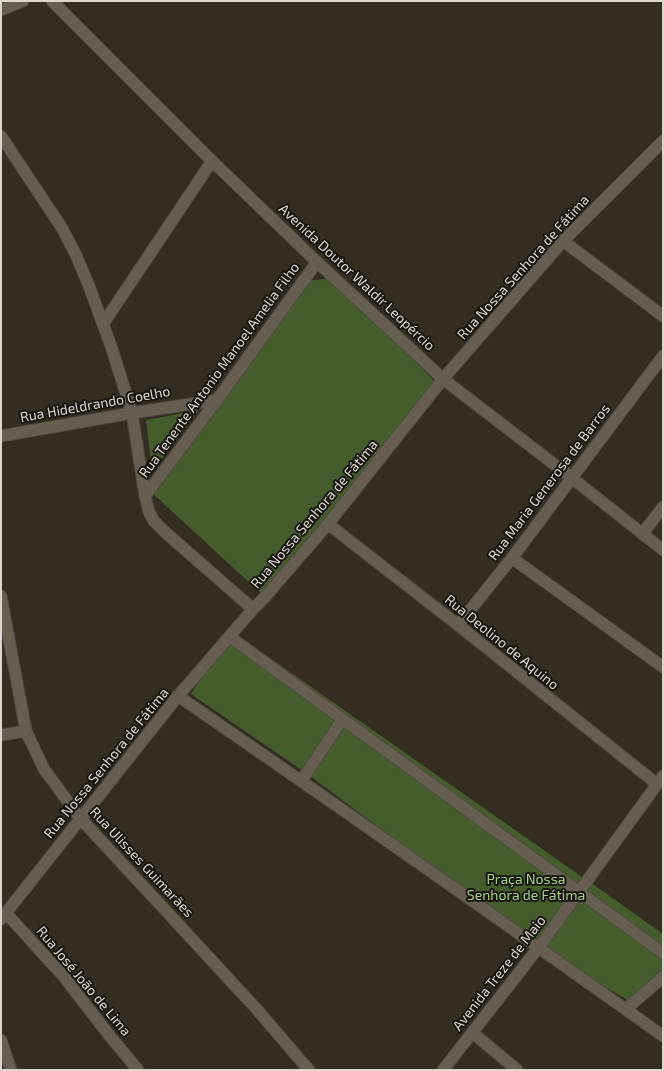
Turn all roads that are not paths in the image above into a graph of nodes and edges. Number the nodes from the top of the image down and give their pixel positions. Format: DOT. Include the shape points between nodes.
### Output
graph roads {
  1 [pos="23,1"];
  2 [pos="52,1"];
  3 [pos="1,10"];
  4 [pos="1,136"];
  5 [pos="663,140"];
  6 [pos="212,161"];
  7 [pos="563,241"];
  8 [pos="317,262"];
  9 [pos="663,316"];
  10 [pos="103,324"];
  11 [pos="663,356"];
  12 [pos="443,378"];
  13 [pos="217,400"];
  14 [pos="132,412"];
  15 [pos="1,436"];
  16 [pos="572,478"];
  17 [pos="145,496"];
  18 [pos="663,507"];
  19 [pos="328,524"];
  20 [pos="642,534"];
  21 [pos="663,550"];
  22 [pos="512,558"];
  23 [pos="1,596"];
  24 [pos="253,609"];
  25 [pos="458,625"];
  26 [pos="230,637"];
  27 [pos="663,667"];
  28 [pos="178,696"];
  29 [pos="342,720"];
  30 [pos="26,731"];
  31 [pos="1,735"];
  32 [pos="301,780"];
  33 [pos="660,780"];
  34 [pos="80,818"];
  35 [pos="579,892"];
  36 [pos="3,916"];
  37 [pos="539,947"];
  38 [pos="663,953"];
  39 [pos="663,978"];
  40 [pos="626,1009"];
  41 [pos="472,1032"];
  42 [pos="663,1036"];
  43 [pos="1,1040"];
  44 [pos="11,1070"];
  45 [pos="138,1070"];
  46 [pos="309,1070"];
  47 [pos="443,1070"];
  48 [pos="517,1070"];
  1 -- 3 [label="street"];
  2 -- 6 [label="street, Avenida Doutor Waldir Leopércio"];
  4 -- 10 [label="street" via="62,228 76,255"];
  5 -- 7 [label="street, Rua Nossa Senhora de Fátima"];
  6 -- 8 [label="street, Avenida Doutor Waldir Leopércio"];
  6 -- 10 [label="street"];
  7 -- 9 [label="street"];
  7 -- 12 [label="street, Rua Nossa Senhora de Fátima"];
  8 -- 12 [label="street, Avenida Doutor Waldir Leopércio"];
  8 -- 13 [label="street, Rua Tenente Antonio Manoel Amelia Filho"];
  10 -- 14 [label="street"];
  11 -- 16 [label="street, Rua Maria Generosa de Barros"];
  12 -- 16 [label="street, Avenida Doutor Waldir Leopércio"];
  12 -- 19 [label="street, Rua Nossa Senhora de Fátima"];
  13 -- 14 [label="street, Rua Hideldrando Coelho"];
  13 -- 17 [label="street, Rua Tenente Antonio Manoel Amelia Filho"];
  14 -- 15 [label="street, Rua Hideldrando Coelho"];
  14 -- 17 [label="street"];
  16 -- 20 [label="street, Avenida Doutor Waldir Leopércio"];
  16 -- 22 [label="street, Rua Maria Generosa de Barros"];
  17 -- 24 [label="street" via="154,521"];
  18 -- 20 [label="street"];
  19 -- 24 [label="street, Rua Nossa Senhora de Fátima"];
  19 -- 25 [label="street, Rua Deolino de Aquino"];
  20 -- 21 [label="street, Avenida Doutor Waldir Leopércio"];
  22 -- 25 [label="street, Rua Maria Generosa de Barros"];
  22 -- 27 [label="street"];
  23 -- 30 [label="street, Rua Ulisses Guimarães"];
  24 -- 26 [label="street, Rua Nossa Senhora de Fátima"];
  25 -- 33 [label="street, Rua Deolino de Aquino"];
  26 -- 28 [label="street, Rua Nossa Senhora de Fátima"];
  26 -- 29 [label="street"];
  28 -- 32 [label="street"];
  28 -- 34 [label="street, Rua Nossa Senhora de Fátima"];
  29 -- 32 [label="street"];
  29 -- 35 [label="street"];
  30 -- 31 [label="street"];
  30 -- 34 [label="street, Rua Ulisses Guimarães" via="44,769"];
  32 -- 37 [label="street"];
  33 -- 35 [label="street, Avenida Treze de Maio"];
  34 -- 36 [label="street, Rua Nossa Senhora de Fátima"];
  34 -- 46 [label="street, Rua Ulisses Guimarães"];
  35 -- 37 [label="street, Avenida Treze de Maio"];
  35 -- 38 [label="street"];
  36 -- 45 [label="street, Rua José João de Lima" via="64,977"];
  37 -- 40 [label="street"];
  37 -- 41 [label="street, Avenida Treze de Maio"];
  39 -- 40 [label="street"];
  40 -- 42 [label="street"];
  41 -- 47 [label="street, Avenida Treze de Maio"];
  41 -- 48 [label="street"];
  43 -- 44 [label="street"];
}
